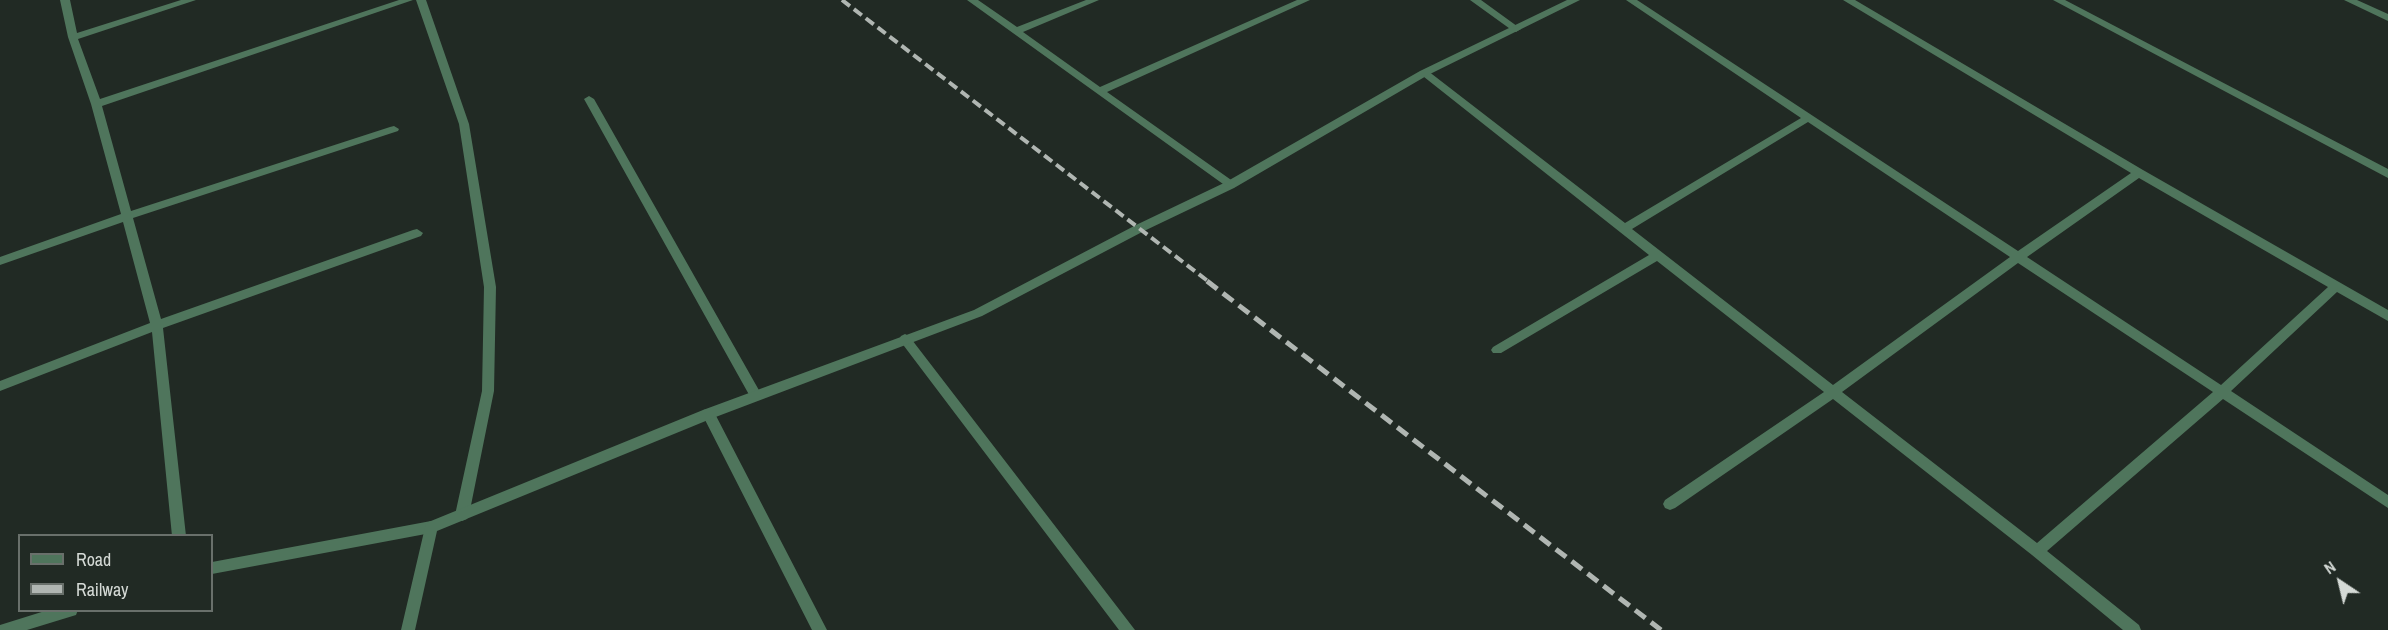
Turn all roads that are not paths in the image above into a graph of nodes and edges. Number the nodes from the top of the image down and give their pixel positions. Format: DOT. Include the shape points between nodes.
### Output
graph roads {
  1 [pos="65,0"];
  2 [pos="191,0"];
  3 [pos="408,0"];
  4 [pos="422,0"];
  5 [pos="972,0"];
  6 [pos="1094,0"];
  7 [pos="1305,0"];
  8 [pos="1474,0"];
  9 [pos="1575,0"];
  10 [pos="1631,0"];
  11 [pos="1848,0"];
  12 [pos="2058,0"];
  13 [pos="2349,0"];
  14 [pos="2388,18"];
  15 [pos="1516,29"];
  16 [pos="1016,31"];
  17 [pos="73,38"];
  18 [pos="1424,73"];
  19 [pos="1100,92"];
  20 [pos="589,99"];
  21 [pos="96,104"];
  22 [pos="1808,118"];
  23 [pos="394,129"];
  24 [pos="2139,173"];
  25 [pos="2388,174"];
  26 [pos="1230,185"];
  27 [pos="128,216"];
  28 [pos="1624,229"];
  29 [pos="417,232"];
  30 [pos="1658,255"];
  31 [pos="2018,257"];
  32 [pos="0,261"];
  33 [pos="2337,286"];
  34 [pos="2388,316"];
  35 [pos="157,325"];
  36 [pos="905,339"];
  37 [pos="1497,350"];
  38 [pos="0,386"];
  39 [pos="1833,392"];
  40 [pos="2221,393"];
  41 [pos="756,396"];
  42 [pos="708,414"];
  43 [pos="2388,502"];
  44 [pos="1671,504"];
  45 [pos="462,514"];
  46 [pos="431,527"];
  47 [pos="180,534"];
  48 [pos="2037,551"];
  49 [pos="213,568"];
  50 [pos="67,612"];
  51 [pos="34,627"];
  52 [pos="4,630"];
  53 [pos="408,630"];
  54 [pos="820,630"];
  55 [pos="1128,630"];
  56 [pos="2134,630"];
  1 -- 17 [label="street"];
  2 -- 17 [label="street"];
  3 -- 21 [label="street"];
  4 -- 45 [label="street" via="464,124 490,287 488,391"];
  5 -- 16 [label="street"];
  6 -- 16 [label="street"];
  7 -- 19 [label="street"];
  8 -- 15 [label="street"];
  9 -- 15 [label="street"];
  10 -- 22 [label="street"];
  11 -- 24 [label="street"];
  12 -- 25 [label="street"];
  13 -- 14 [label="street"];
  15 -- 18 [label="street"];
  16 -- 19 [label="street"];
  17 -- 21 [label="street"];
  18 -- 26 [label="street"];
  18 -- 28 [label="street"];
  19 -- 26 [label="street"];
  20 -- 41 [label="street"];
  21 -- 27 [label="street"];
  22 -- 28 [label="street"];
  22 -- 31 [label="street"];
  23 -- 27 [label="street"];
  24 -- 31 [label="street"];
  24 -- 33 [label="street"];
  26 -- 36 [label="street" via="978,313"];
  27 -- 32 [label="street"];
  27 -- 35 [label="street"];
  28 -- 30 [label="street"];
  29 -- 35 [label="street"];
  30 -- 37 [label="street"];
  30 -- 39 [label="street"];
  31 -- 39 [label="street"];
  31 -- 40 [label="street"];
  33 -- 34 [label="street"];
  33 -- 40 [label="street"];
  35 -- 38 [label="street"];
  35 -- 47 [label="street"];
  36 -- 41 [label="street"];
  36 -- 55 [label="street"];
  39 -- 44 [label="street"];
  39 -- 48 [label="street"];
  40 -- 43 [label="street"];
  40 -- 48 [label="street"];
  41 -- 42 [label="street"];
  42 -- 45 [label="street"];
  42 -- 54 [label="street"];
  45 -- 46 [label="street"];
  46 -- 49 [label="street"];
  46 -- 53 [label="street"];
  48 -- 56 [label="street"];
  50 -- 51 [label="street"];
  51 -- 52 [label="street"];
}
